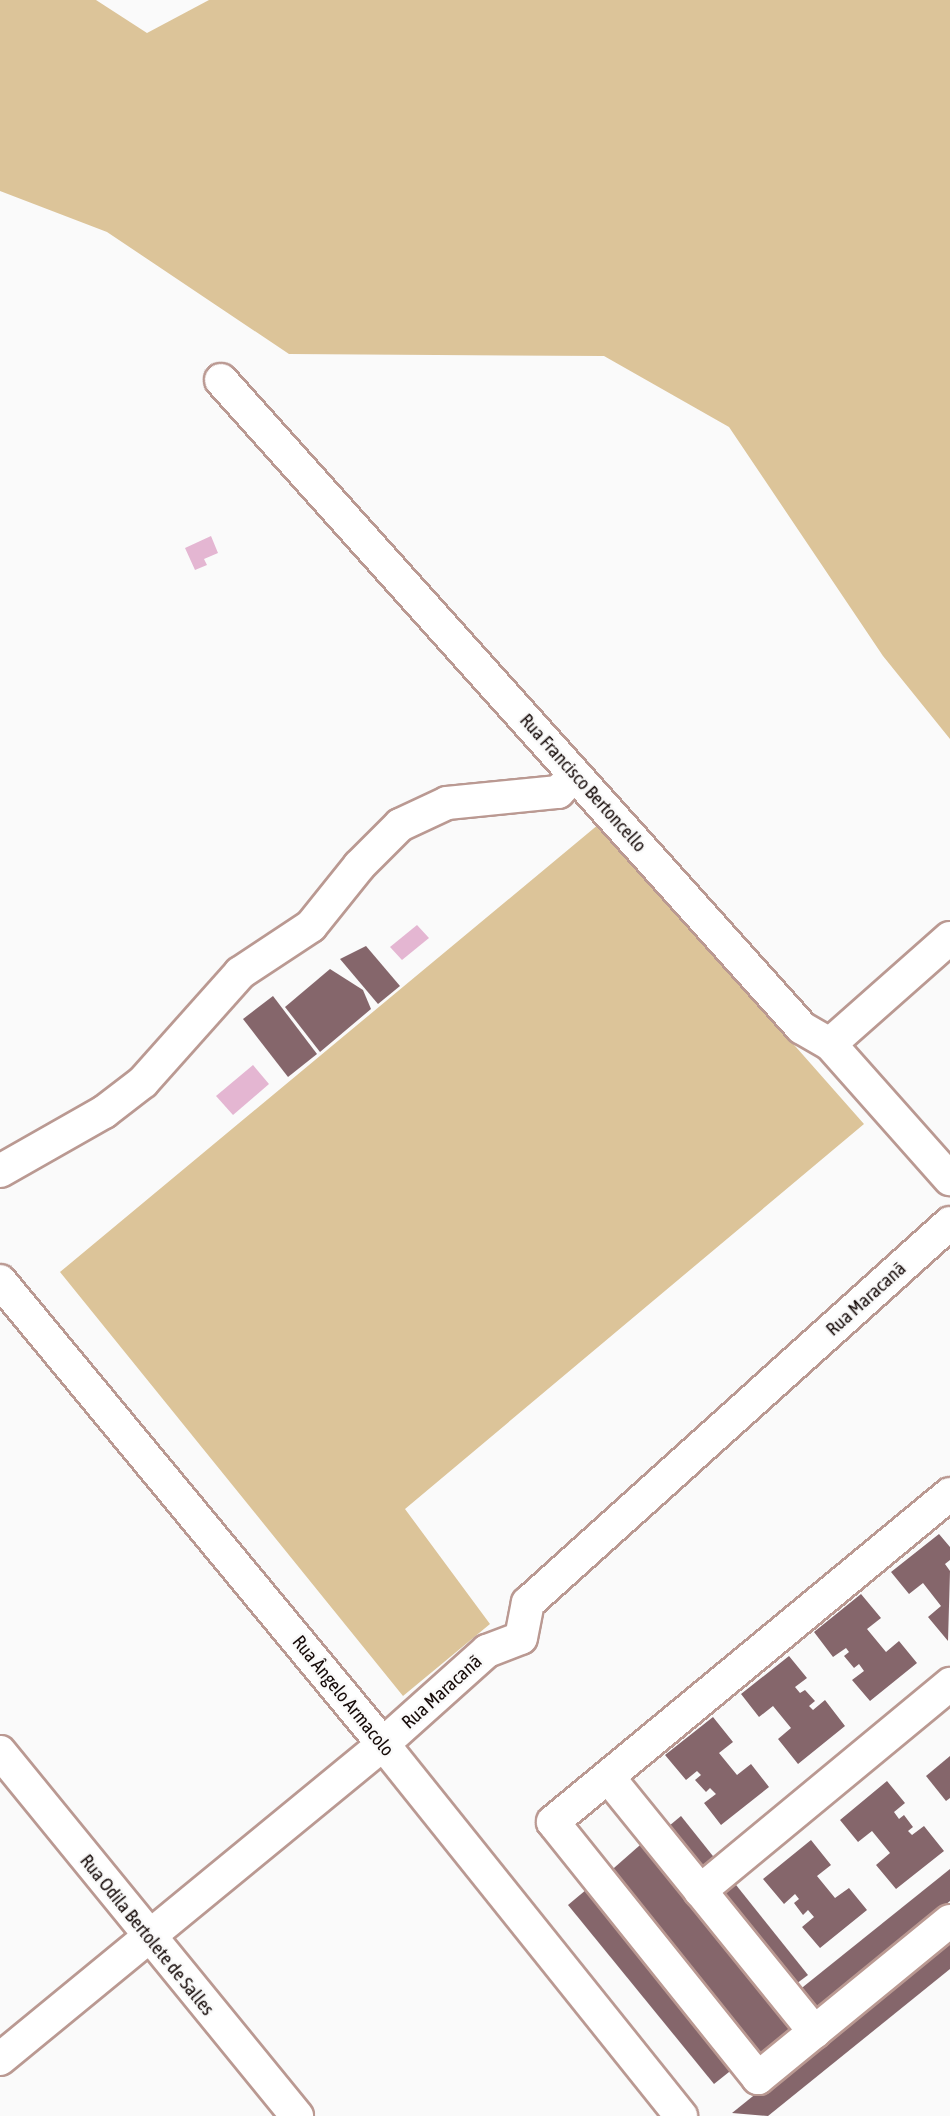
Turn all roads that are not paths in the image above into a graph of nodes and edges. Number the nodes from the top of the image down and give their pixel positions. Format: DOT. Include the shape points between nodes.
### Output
graph roads {
  1 [pos="221,380"];
  2 [pos="575,775"];
  3 [pos="950,938"];
  4 [pos="830,1044"];
  5 [pos="0,1171"];
  6 [pos="950,1179"];
  7 [pos="950,1223"];
  8 [pos="0,1281"];
  9 [pos="950,1494"];
  10 [pos="950,1684"];
  11 [pos="383,1744"];
  12 [pos="0,1752"];
  13 [pos="608,1778"];
  14 [pos="700,1891"];
  15 [pos="950,1921"];
  16 [pos="149,1939"];
  17 [pos="815,2032"];
  18 [pos="0,2059"];
  19 [pos="297,2116"];
  20 [pos="681,2116"];
  1 -- 2 [label="street, Rua Francisco Bertoncello"];
  2 -- 4 [label="street, Rua Francisco Bertoncello" via="802,1028"];
  2 -- 5 [label="street" via="558,792 447,803 400,825 359,866 311,926 240,973 143,1082 104,1111"];
  3 -- 4 [label="street"];
  4 -- 6 [label="street, Rua Francisco Bertoncello"];
  7 -- 11 [label="street, Rua Maracanã" via="528,1603 521,1638 487,1651"];
  8 -- 11 [label="street, Rua Ângelo Armacolo"];
  9 -- 13 [label="street"];
  10 -- 14 [label="street"];
  11 -- 16 [label="street, Rua Maracanã"];
  11 -- 20 [label="street, Rua Ângelo Armacolo"];
  12 -- 16 [label="street, Rua Odila Bertolete de Salles"];
  13 -- 14 [label="street"];
  13 -- 17 [label="street" via="552,1822 758,2078"];
  14 -- 17 [label="street"];
  15 -- 17 [label="street"];
  16 -- 18 [label="street, Rua Maracanã"];
  16 -- 19 [label="street, Rua Odila Bertolete de Salles"];
}
